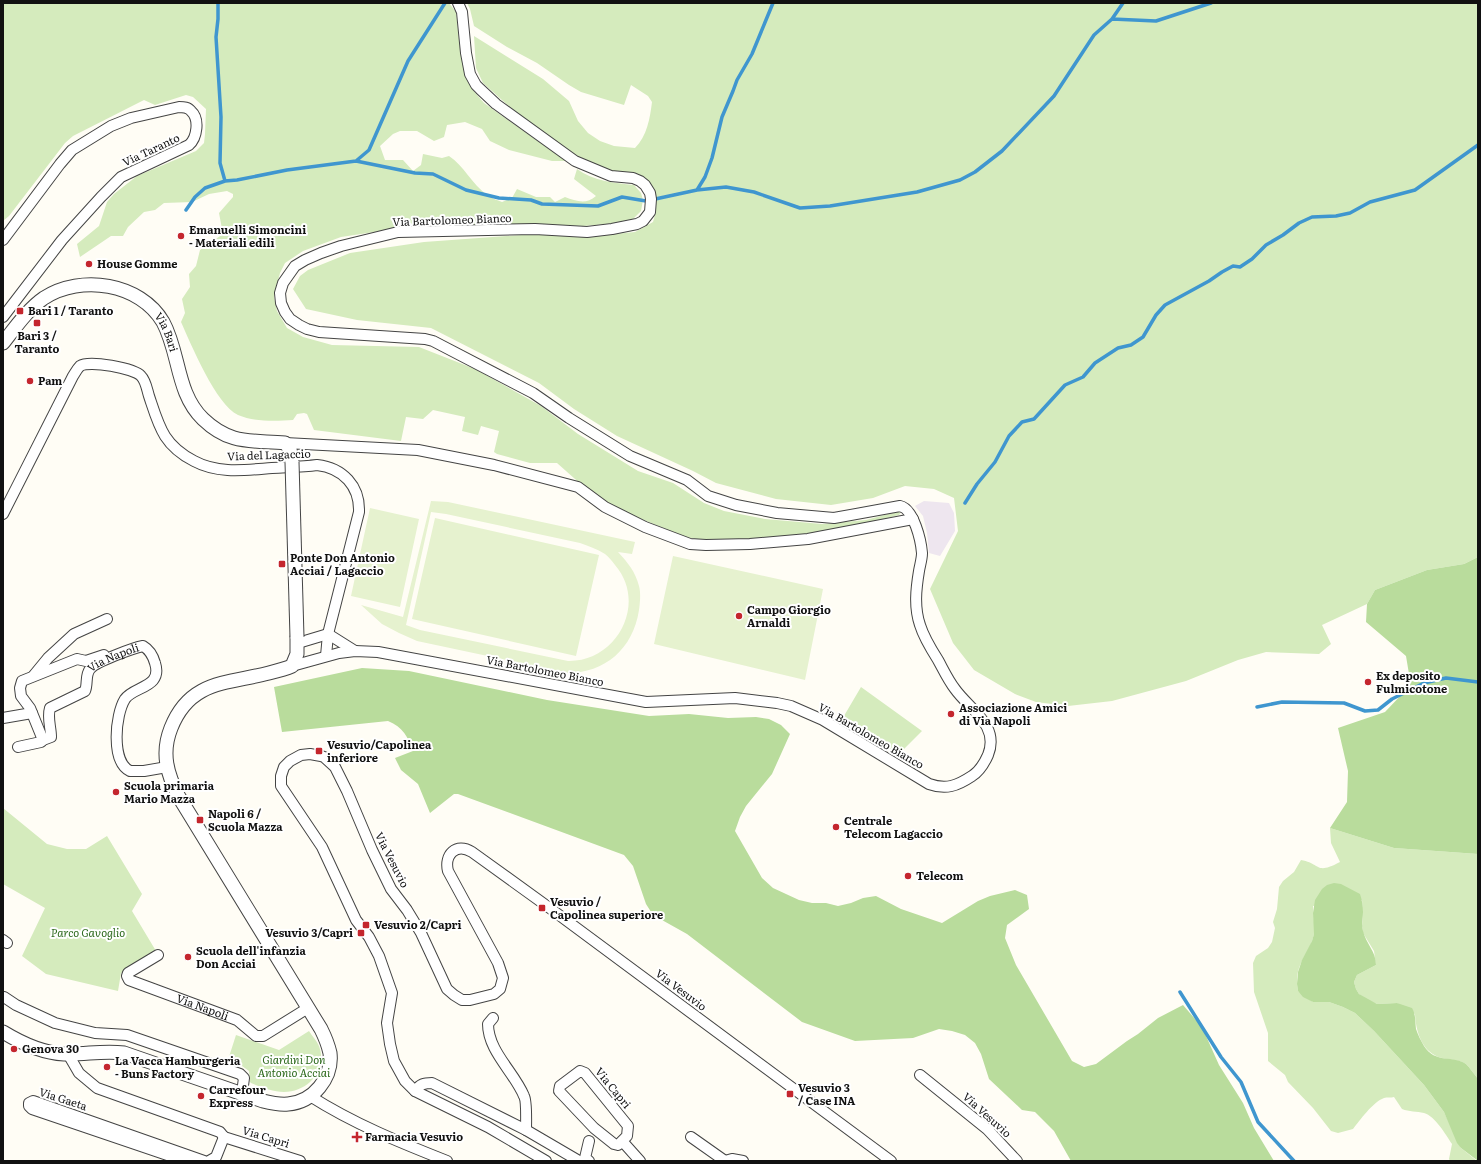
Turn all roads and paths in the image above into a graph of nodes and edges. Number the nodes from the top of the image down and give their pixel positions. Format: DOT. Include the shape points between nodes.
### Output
graph roads {
  1 [pos="458,3"];
  2 [pos="3,240"];
  3 [pos="3,317"];
  4 [pos="3,343"];
  5 [pos="285,443"];
  6 [pos="3,514"];
  7 [pos="913,519"];
  8 [pos="107,619"];
  9 [pos="328,634"];
  10 [pos="298,640"];
  11 [pos="135,643"];
  12 [pos="355,651"];
  13 [pos="326,656"];
  14 [pos="292,666"];
  15 [pos="33,677"];
  16 [pos="32,713"];
  17 [pos="3,718"];
  18 [pos="43,740"];
  19 [pos="18,747"];
  20 [pos="167,767"];
  21 [pos="158,955"];
  22 [pos="4,997"];
  23 [pos="308,1008"];
  24 [pos="494,1018"];
  25 [pos="3,1032"];
  26 [pos="68,1054"];
  27 [pos="920,1074"];
  28 [pos="415,1091"];
  29 [pos="242,1093"];
  30 [pos="310,1096"];
  31 [pos="526,1130"];
  32 [pos="224,1137"];
  33 [pos="691,1137"];
  34 [pos="589,1141"];
  35 [pos="623,1142"];
  36 [pos="185,1161"];
  37 [pos="204,1161"];
  38 [pos="209,1161"];
  39 [pos="300,1161"];
  40 [pos="447,1161"];
  41 [pos="546,1161"];
  42 [pos="579,1161"];
  43 [pos="589,1161"];
  44 [pos="640,1161"];
  45 [pos="725,1161"];
  46 [pos="743,1161"];
  47 [pos="892,1161"];
  48 [pos="1017,1161"];
  1 -- 7 [label="street, Via Bartolomeo Bianco" via="462,12 470,74 480,90 575,161 611,176 633,178 646,185 651,199 650,212 643,221 631,226 587,232 535,229 398,232 341,246 305,260 288,274 280,293 281,303 290,319 298,325 319,332 433,341 533,393 630,456 686,480 708,496 736,505 777,513 834,518 902,506"];
  2 -- 3 [label="street, Via Taranto" via="72,150 111,126 131,118 179,107 193,112 196,127 193,141 121,177 62,240"];
  4 -- 5 [label="street, Via Bari" via="38,303 53,294 69,287 86,284 113,287 140,299 163,322 185,392 205,420 233,438 252,442"];
  5 -- 7 [label="street" via="418,450 494,465 578,487 605,507 690,544 750,544 808,539"];
  5 -- 10 [label="street, bridge" via="290,449 292,462"];
  6 -- 9 [label="street, Via del Lagaccio" via="76,371 91,363 136,372 142,377 164,436 194,461 212,468 236,471 317,465 334,469 346,477 359,500 359,512"];
  7 -- 12 [label="street, Via Bartolomeo Bianco" via="922,554 916,590 919,624 954,689 983,720 990,740 989,752 979,771 953,786 944,788 929,784 823,720 791,706 735,698 646,702 378,652"];
  8 -- 15 [label="street, Via Napoli" via="74,634 48,658"];
  9 -- 10 [label="street"];
  9 -- 12 [label="street, Via Bartolomeo Bianco"];
  9 -- 13 [label="street, Via del Lagaccio"];
  10 -- 14 [label="street" via="297,654"];
  11 -- 15 [label="street, Via Napoli" via="86,662 77,659"];
  12 -- 13 [label="street, Via Bartolomeo Bianco"];
  13 -- 14 [label="street, Via Bartolomeo Bianco"];
  14 -- 20 [label="street" via="198,692 183,706 173,724 165,756"];
  15 -- 16 [label="street, Via Napoli" via="22,681 20,688 21,696"];
  16 -- 17 [label="street"];
  16 -- 18 [label="street, Via Napoli"];
  18 -- 19 [label="street"];
  18 -- 20 [label="street, Via Napoli" via="51,737 48,715 50,708 85,691 90,669 98,663 143,646 153,657 155,677 151,683 125,699 118,722 119,755 122,765 130,771"];
  20 -- 23 [label="street" via="183,804"];
  21 -- 23 [label="street, Via Napoli" via="128,973 129,980 237,1020 256,1036 263,1036"];
  22 -- 29 [label="street" via="55,1023 95,1033 127,1035 240,1074 244,1078"];
  23 -- 30 [label="street" via="321,1030 330,1053 324,1081"];
  24 -- 31 [label="street" via="488,1024 488,1032 500,1058 525,1096"];
  25 -- 26 [label="street" via="32,1047"];
  26 -- 29 [label="street" via="105,1051 124,1053"];
  26 -- 32 [label="street, Via Gaeta" via="79,1073 97,1088 220,1132"];
  27 -- 48 [label="street, Via Vesuvio" via="987,1129"];
  28 -- 31 [label="street" via="422,1084 432,1083"];
  28 -- 41 [label="street, Via Vesuvio" via="488,1127"];
  28 -- 47 [label="street, Via Vesuvio" via="405,1081 392,1052 387,1023 392,992 378,956 369,937 356,920 322,847 281,786 284,767 301,755 314,754 324,757 338,771 391,889 421,932 447,989 458,998 470,1000 494,994 500,989 503,978 496,959 448,871 449,858 454,851 462,848 472,852 551,909"];
  29 -- 30 [label="street" via="280,1104 298,1102"];
  30 -- 40 [label="street" via="331,1110 382,1135"];
  31 -- 42 [label="street"];
  32 -- 38 [label="street" via="216,1157"];
  32 -- 39 [label="street, Via Capri"];
  33 -- 45 [label="street"];
  34 -- 43 [label="street" via="585,1158"];
  35 -- 35 [label="street, Via Capri" via="614,1144 594,1128 559,1091 560,1086 583,1071 628,1126 627,1136"];
  35 -- 44 [label="street"];
  36 -- 37 [label="street, Via Gaeta" via="32,1108 29,1103 33,1101"];
  45 -- 46 [label="street"];
}
